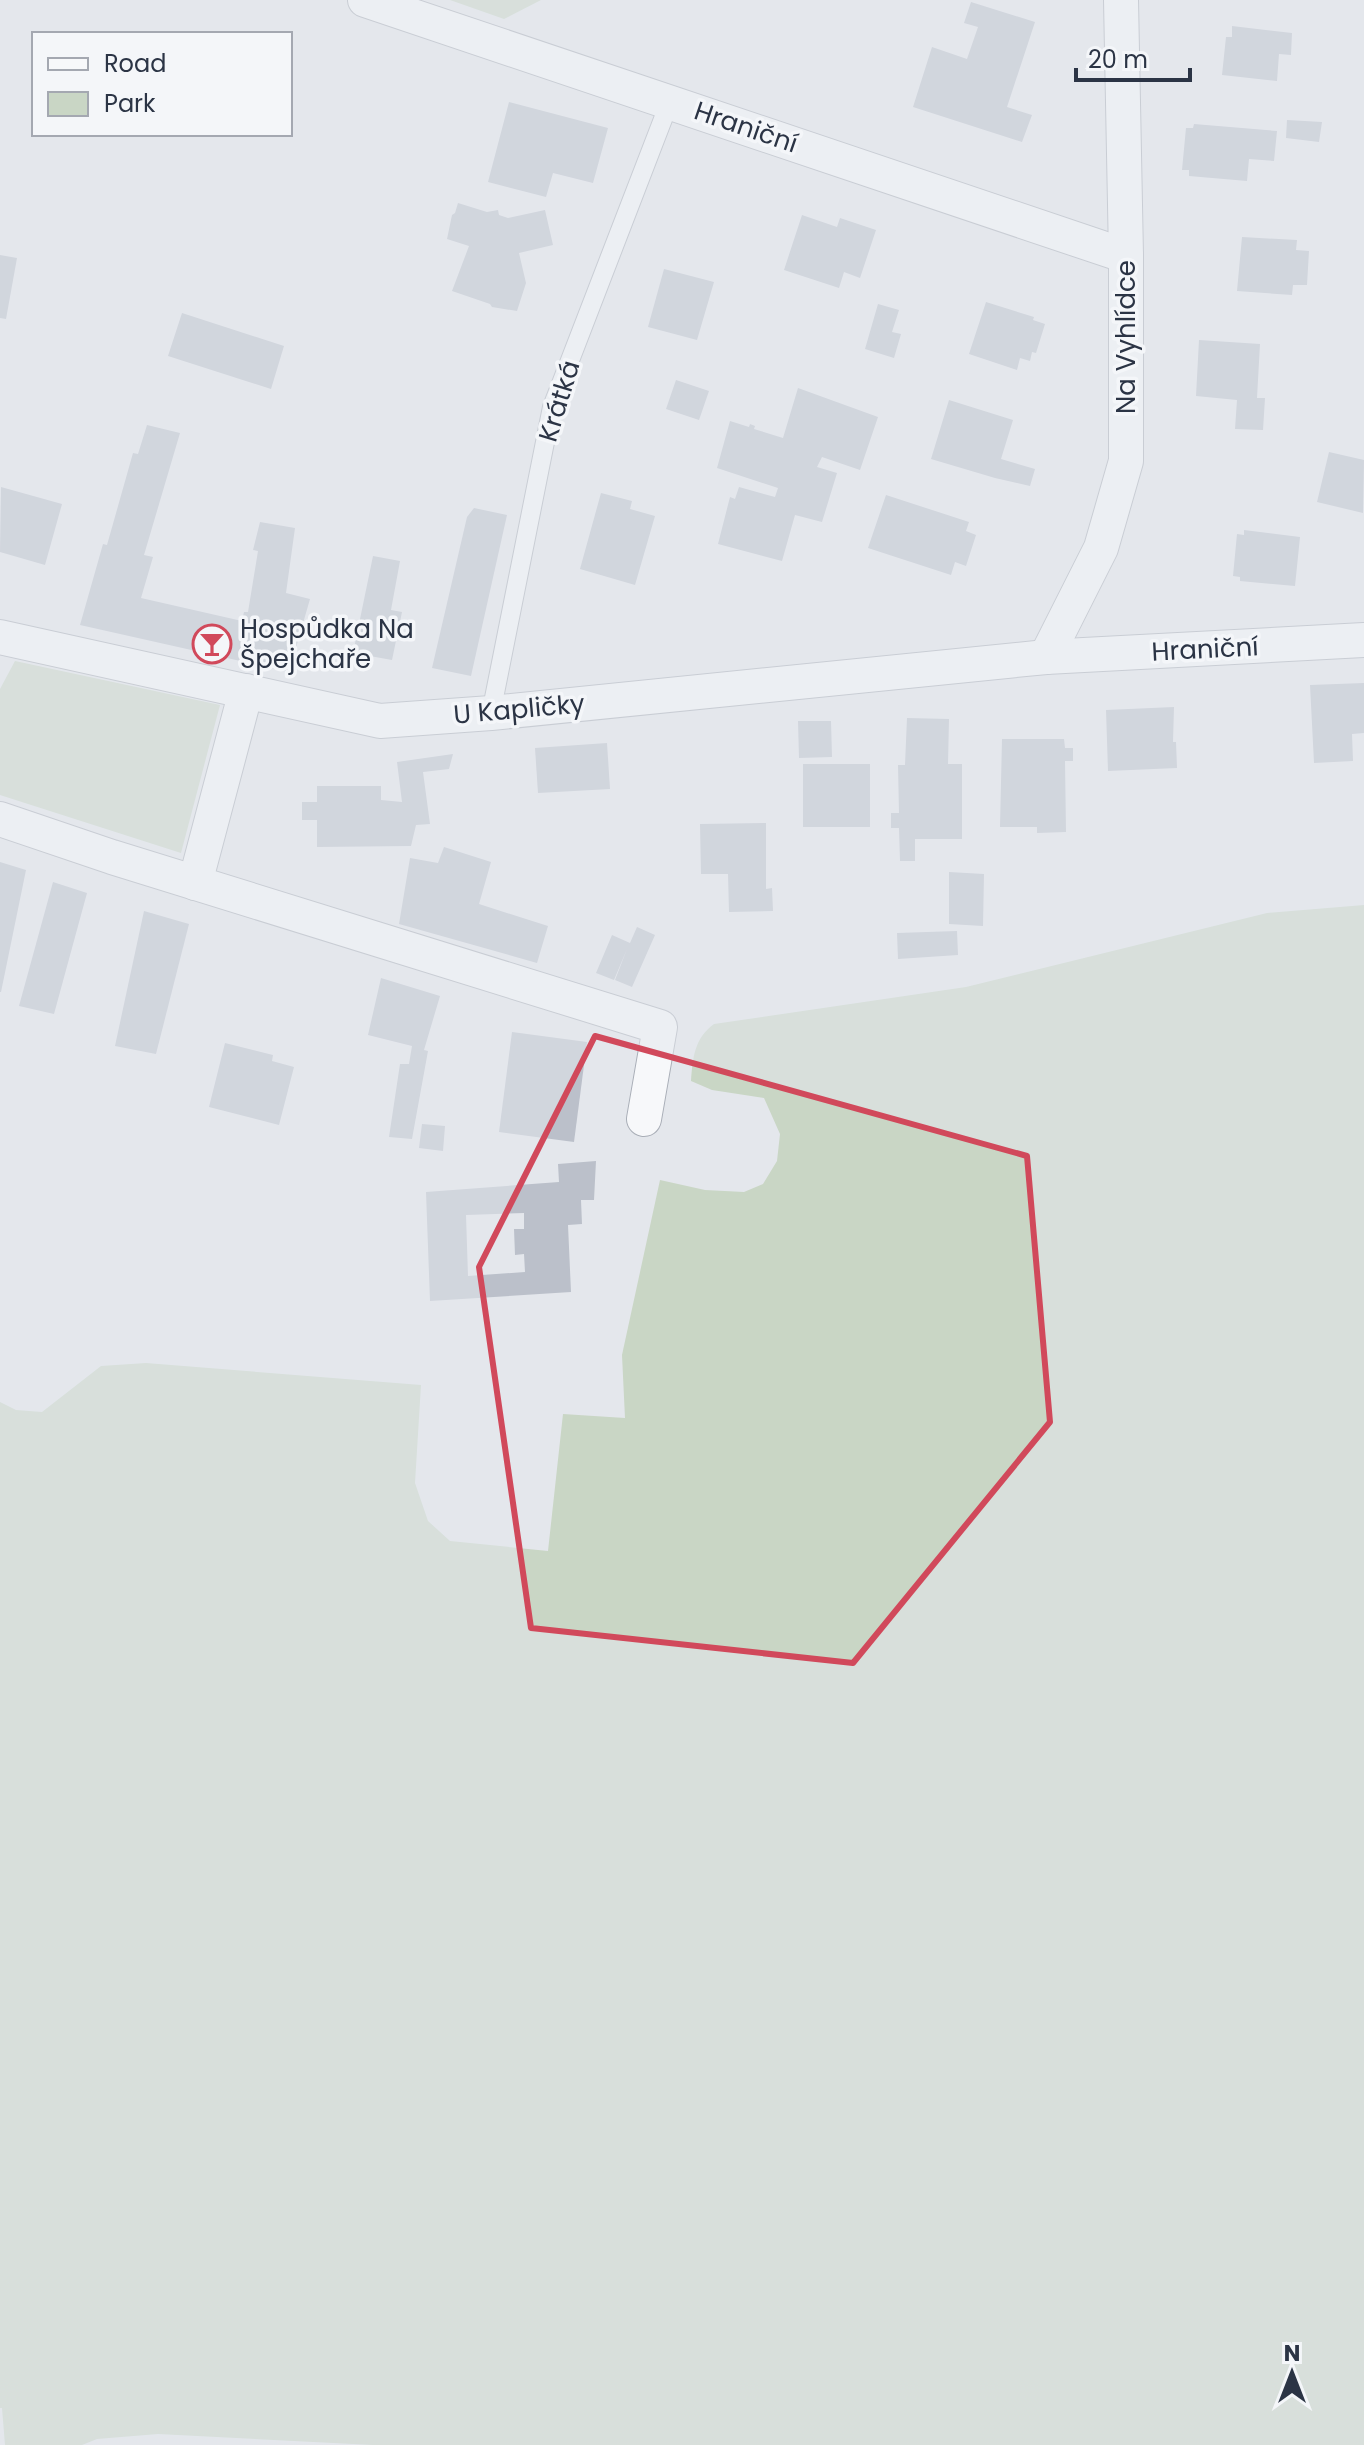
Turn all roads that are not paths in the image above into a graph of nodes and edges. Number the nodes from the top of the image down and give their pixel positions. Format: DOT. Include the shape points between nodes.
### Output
graph roads {
  1 [pos="365,0"];
  2 [pos="1121,0"];
  3 [pos="670,101"];
  4 [pos="1126,256"];
  5 [pos="0,637"];
  6 [pos="1364,640"];
  7 [pos="1046,657"];
  8 [pos="246,691"];
  9 [pos="491,713"];
  10 [pos="0,819"];
  11 [pos="195,883"];
  12 [pos="644,1119"];
  1 -- 3 [label="street, Hraniční"];
  2 -- 4 [label="street, Na Vyhlídce"];
  3 -- 4 [label="street, Hraniční"];
  3 -- 9 [label="lane, Krátká" via="552,407"];
  4 -- 7 [label="street, Na Vyhlídce" via="1126,461 1101,548"];
  5 -- 8 [label="street, U Kapličky"];
  6 -- 7 [label="street, Hraniční"];
  7 -- 9 [label="street, U Kapličky"];
  8 -- 9 [label="street, U Kapličky" via="380,721"];
  8 -- 11 [label="street"];
  10 -- 11 [label="street"];
  11 -- 12 [label="street" via="660,1027"];
}
